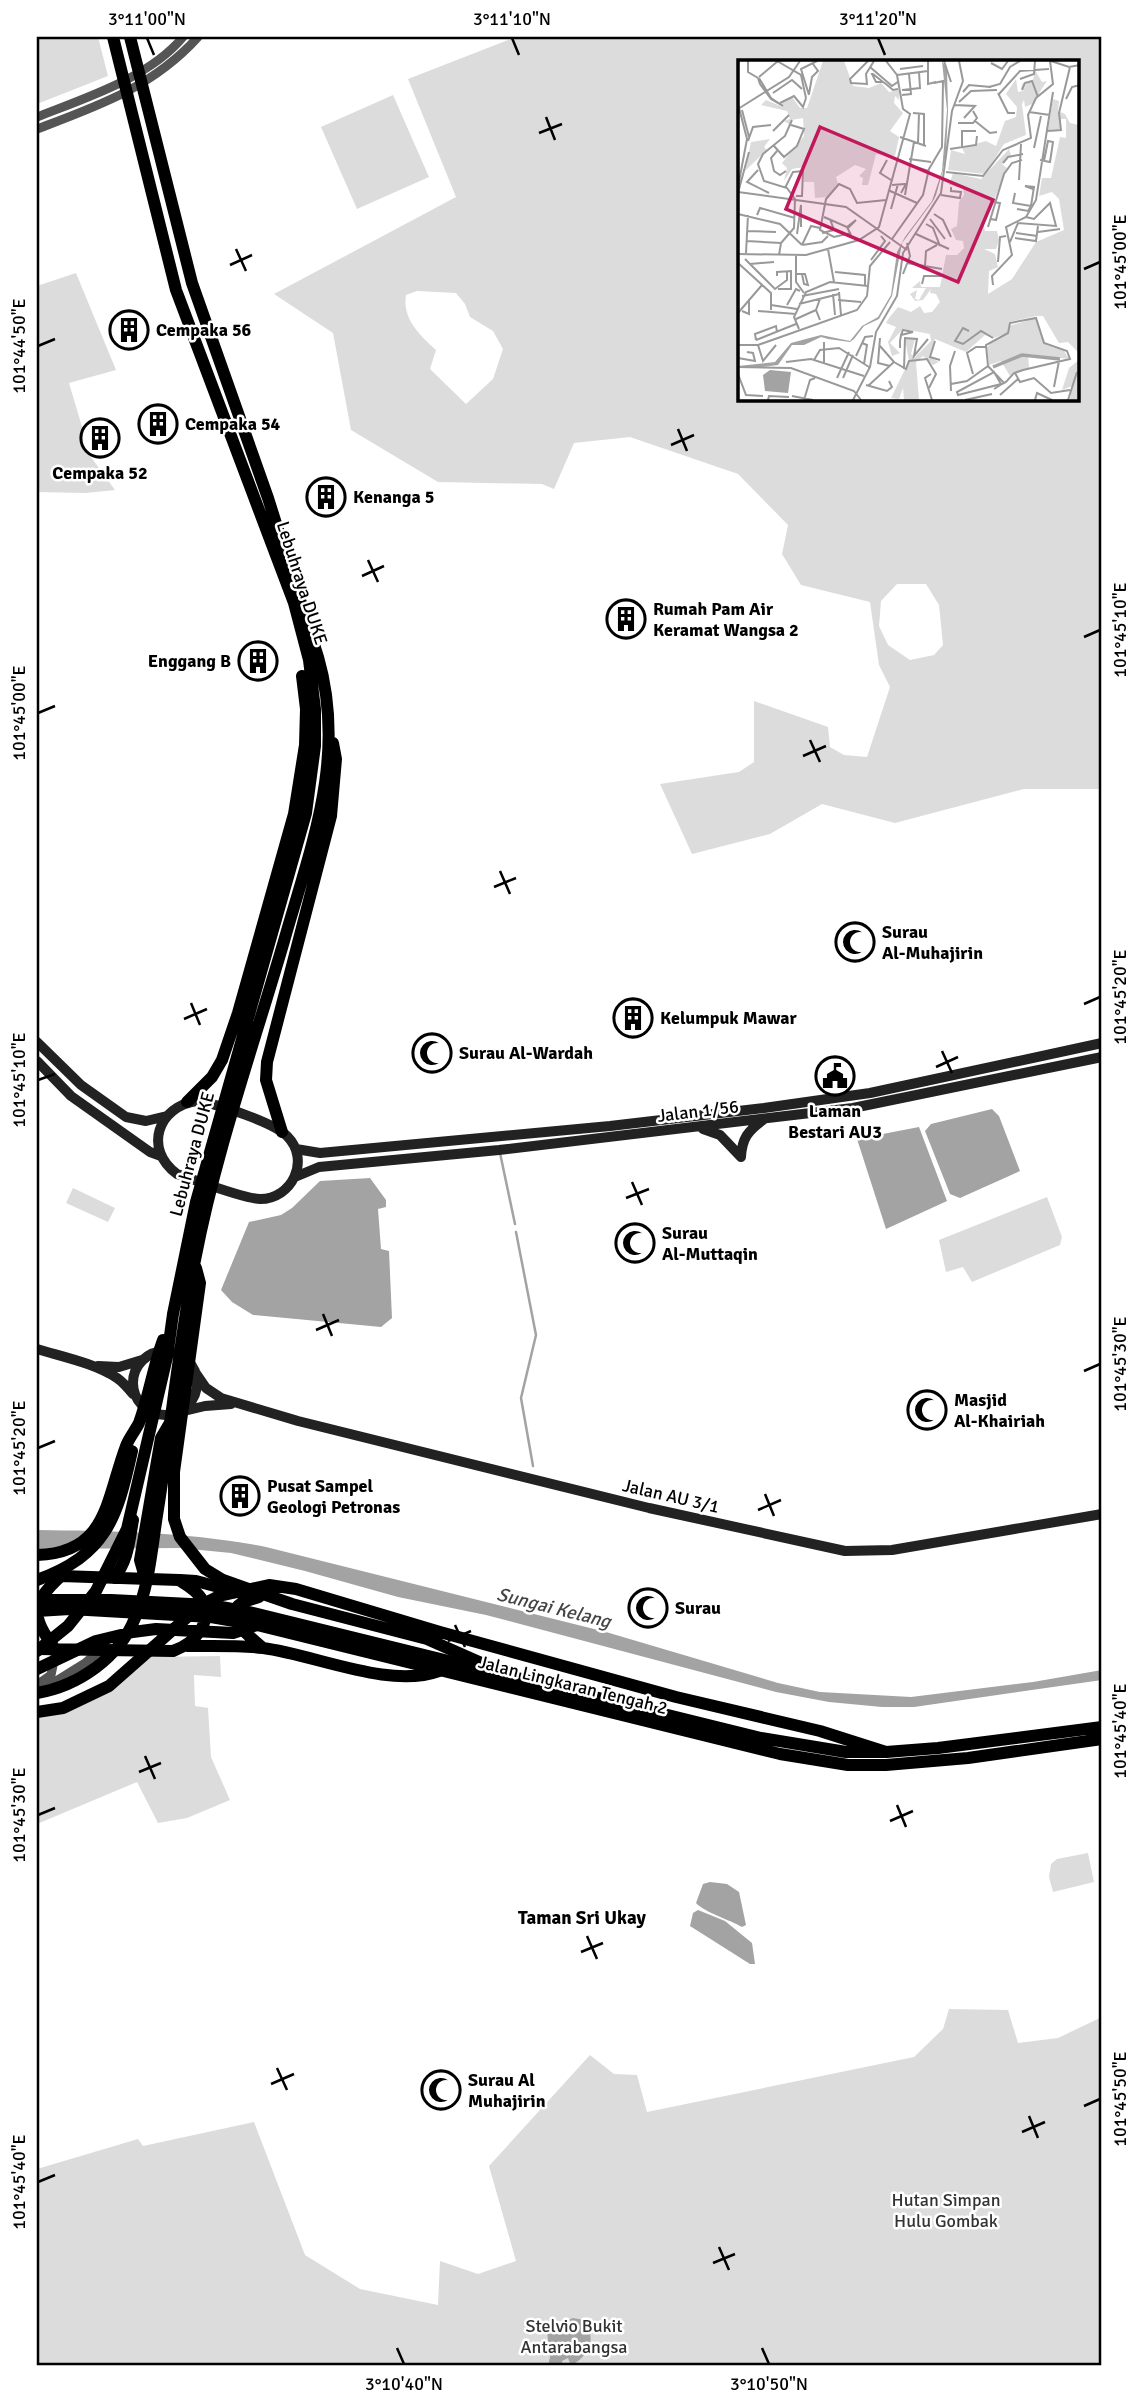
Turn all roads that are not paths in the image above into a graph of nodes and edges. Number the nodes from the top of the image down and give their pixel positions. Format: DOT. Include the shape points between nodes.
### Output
graph roads {
  1 [pos="113,37"];
  2 [pos="130,37"];
  3 [pos="183,37"];
  4 [pos="198,37"];
  5 [pos="37,117"];
  6 [pos="37,129"];
  7 [pos="294,603"];
  8 [pos="331,732"];
  9 [pos="37,1042"];
  10 [pos="1102,1043"];
  11 [pos="1102,1057"];
  12 [pos="37,1061"];
  13 [pos="187,1102"];
  14 [pos="167,1116"];
  15 [pos="766,1118"];
  16 [pos="692,1127"];
  17 [pos="282,1132"];
  18 [pos="296,1149"];
  19 [pos="161,1156"];
  20 [pos="295,1177"];
  21 [pos="195,1261"];
  22 [pos="173,1314"];
  23 [pos="37,1349"];
  24 [pos="144,1359"];
  25 [pos="91,1366"];
  26 [pos="195,1372"];
  27 [pos="138,1401"];
  28 [pos="239,1404"];
  29 [pos="180,1412"];
  30 [pos="139,1422"];
  31 [pos="1102,1514"];
  32 [pos="37,1555"];
  33 [pos="61,1576"];
  34 [pos="114,1578"];
  35 [pos="37,1579"];
  36 [pos="149,1579"];
  37 [pos="179,1580"];
  38 [pos="259,1597"];
  39 [pos="37,1600"];
  40 [pos="292,1604"];
  41 [pos="37,1611"];
  42 [pos="257,1625"];
  43 [pos="187,1646"];
  44 [pos="264,1648"];
  45 [pos="54,1649"];
  46 [pos="37,1650"];
  47 [pos="101,1650"];
  48 [pos="37,1669"];
  49 [pos="439,1671"];
  50 [pos="504,1673"];
  51 [pos="37,1685"];
  52 [pos="37,1692"];
  53 [pos="37,1712"];
  54 [pos="1102,1727"];
  55 [pos="1102,1739"];
  56 [pos="886,1752"];
  1 -- 7 [label="highway, Lebuhraya DUKE" via="176,290"];
  2 -- 8 [label="highway, Lebuhraya DUKE" via="192,283 272,510 322,670"];
  3 -- 5 [label="street" via="157,60 110,88"];
  4 -- 6 [label="street" via="161,71 114,99"];
  7 -- 13 [label="highway" via="306,709 294,814 222,1060 205,1086"];
  7 -- 22 [label="highway, Lebuhraya DUKE" via="309,660 315,709 312,778 196,1202"];
  8 -- 17 [label="highway" via="336,759 331,816 267,1062 266,1080"];
  8 -- 21 [label="highway, Lebuhraya DUKE" via="320,816 231,1113"];
  9 -- 14 [label="main road" via="80,1085 126,1117 146,1121"];
  10 -- 18 [label="main road, Jalan 1/56" via="870,1093 764,1108 333,1152"];
  11 -- 15 [label="main road, Jalan 1/56" via="872,1106"];
  12 -- 19 [label="main road" via="71,1096"];
  13 -- 14 [label="main road"];
  13 -- 17 [label="main road" via="206,1102"];
  14 -- 19 [label="main road" via="158,1132"];
  15 -- 16 [label="main road, Jalan 1/56"];
  15 -- 16 [label="main road" via="747,1133 741,1157 720,1135"];
  16 -- 20 [label="main road, Jalan 1/56" via="319,1167"];
  17 -- 18 [label="main road"];
  18 -- 20 [label="main road"];
  19 -- 20 [label="main road" via="177,1174 254,1198 278,1195"];
  21 -- 40 [label="highway" via="200,1283 174,1472 174,1519 180,1537 205,1569"];
  21 -- 52 [label="highway" via="143,1599 134,1622 106,1660 69,1684"];
  22 -- 30 [label="highway"];
  22 -- 46 [label="highway" via="127,1529 96,1591 68,1626"];
  23 -- 25 [label="main road"];
  24 -- 25 [label="main road" via="119,1367"];
  24 -- 26 [label="main road" via="162,1351 173,1352"];
  24 -- 27 [label="main road" via="134,1377"];
  25 -- 27 [label="main road" via="117,1378"];
  26 -- 28 [label="main road, Jalan AU 3/1" via="206,1388"];
  26 -- 29 [label="main road" via="196,1390"];
  27 -- 29 [label="main road" via="156,1414"];
  27 -- 34 [label="highway" via="152,1428 151,1445 127,1557"];
  28 -- 29 [label="main road, Jalan AU 3/1"];
  28 -- 31 [label="main road, Jalan AU 3/1" via="649,1508 845,1551 892,1550"];
  29 -- 36 [label="highway" via="161,1438 140,1560"];
  30 -- 32 [label="highway" via="126,1445 107,1511 92,1534 69,1550"];
  30 -- 35 [label="highway" via="112,1522 87,1554 59,1572"];
  33 -- 34 [label="highway"];
  33 -- 35 [label="highway"];
  33 -- 45 [label="highway" via="37,1606 37,1621"];
  34 -- 36 [label="highway"];
  36 -- 37 [label="highway"];
  37 -- 38 [label="highway"];
  37 -- 43 [label="highway" via="195,1591 205,1612 204,1626"];
  38 -- 40 [label="highway"];
  38 -- 44 [label="highway" via="237,1607 236,1620"];
  39 -- 50 [label="highway, Jalan Lingkaran Tengah 2" via="210,1605"];
  40 -- 50 [label="highway" via="427,1639"];
  41 -- 42 [label="highway, Jalan Lingkaran Tengah 2" via="212,1617"];
  42 -- 48 [label="highway" via="233,1633 133,1632 96,1641"];
  42 -- 49 [label="highway, Jalan Lingkaran Tengah 2"];
  43 -- 44 [label="highway"];
  43 -- 47 [label="highway" via="173,1651"];
  44 -- 49 [label="highway" via="396,1677 423,1677"];
  45 -- 46 [label="highway"];
  45 -- 47 [label="highway"];
  45 -- 51 [label="street" via="51,1675"];
  47 -- 52 [label="street"];
  49 -- 55 [label="highway, Jalan Lingkaran Tengah 2" via="780,1754 848,1765 968,1758"];
  50 -- 56 [label="highway, Jalan Lingkaran Tengah 2" via="785,1743 846,1752"];
  53 -- 56 [label="highway" via="63,1708 109,1686 201,1605 219,1595 269,1585 296,1588 440,1632"];
  54 -- 56 [label="highway, Jalan Lingkaran Tengah 2"];
}
